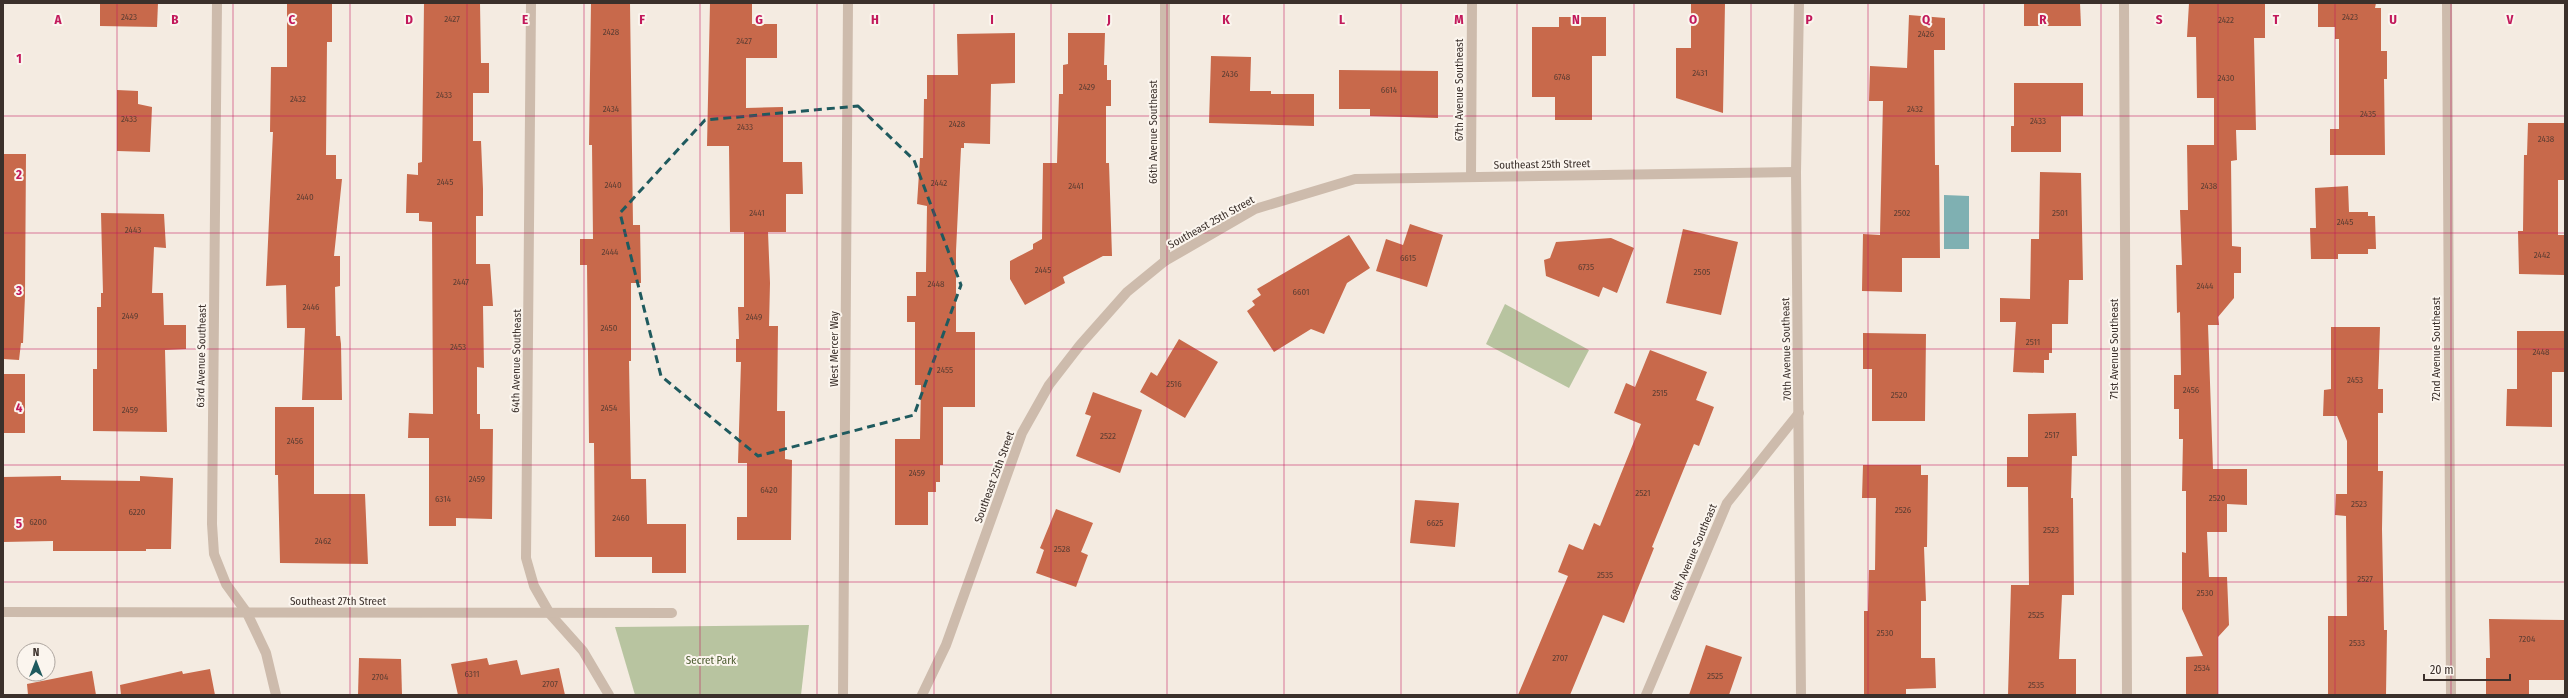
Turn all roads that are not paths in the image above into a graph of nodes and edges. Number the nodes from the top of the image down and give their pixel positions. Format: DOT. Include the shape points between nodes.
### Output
graph roads {
  1 [pos="217,3"];
  2 [pos="531,3"];
  3 [pos="848,3"];
  4 [pos="1165,3"];
  5 [pos="1472,3"];
  6 [pos="1799,3"];
  7 [pos="2124,3"];
  8 [pos="2447,3"];
  9 [pos="1796,172"];
  10 [pos="1471,176"];
  11 [pos="1165,261"];
  12 [pos="1799,413"];
  13 [pos="3,612"];
  14 [pos="247,613"];
  15 [pos="672,613"];
  16 [pos="550,614"];
  17 [pos="276,695"];
  18 [pos="609,695"];
  19 [pos="843,695"];
  20 [pos="922,695"];
  21 [pos="1646,695"];
  22 [pos="1801,695"];
  23 [pos="2127,695"];
  24 [pos="2451,695"];
  1 -- 14 [label="street, 63rd Avenue Southeast" via="212,524 214,554 226,584"];
  2 -- 16 [label="street, 64th Avenue Southeast" via="526,558 534,586"];
  3 -- 19 [label="street, West Mercer Way"];
  4 -- 11 [label="street, 66th Avenue Southeast"];
  5 -- 10 [label="street, 67th Avenue Southeast"];
  6 -- 9 [label="street, 70th Avenue Southeast"];
  7 -- 23 [label="street, 71st Avenue Southeast"];
  8 -- 24 [label="street, 72nd Avenue Southeast"];
  9 -- 10 [label="street, Southeast 25th Street"];
  9 -- 12 [label="street, 70th Avenue Southeast"];
  10 -- 11 [label="street, Southeast 25th Street" via="1355,179 1255,209"];
  11 -- 20 [label="street, Southeast 25th Street" via="1127,292 1049,385 1022,434 946,645"];
  12 -- 21 [label="street, 68th Avenue Southeast" via="1727,503"];
  12 -- 22 [label="street, 70th Avenue Southeast"];
  13 -- 14 [label="street, Southeast 27th Street"];
  14 -- 16 [label="street, Southeast 27th Street"];
  14 -- 17 [label="street, 63rd Avenue Southeast" via="266,653"];
  15 -- 16 [label="street, Southeast 27th Street"];
  16 -- 18 [label="street, 64th Avenue Southeast" via="583,651"];
}
